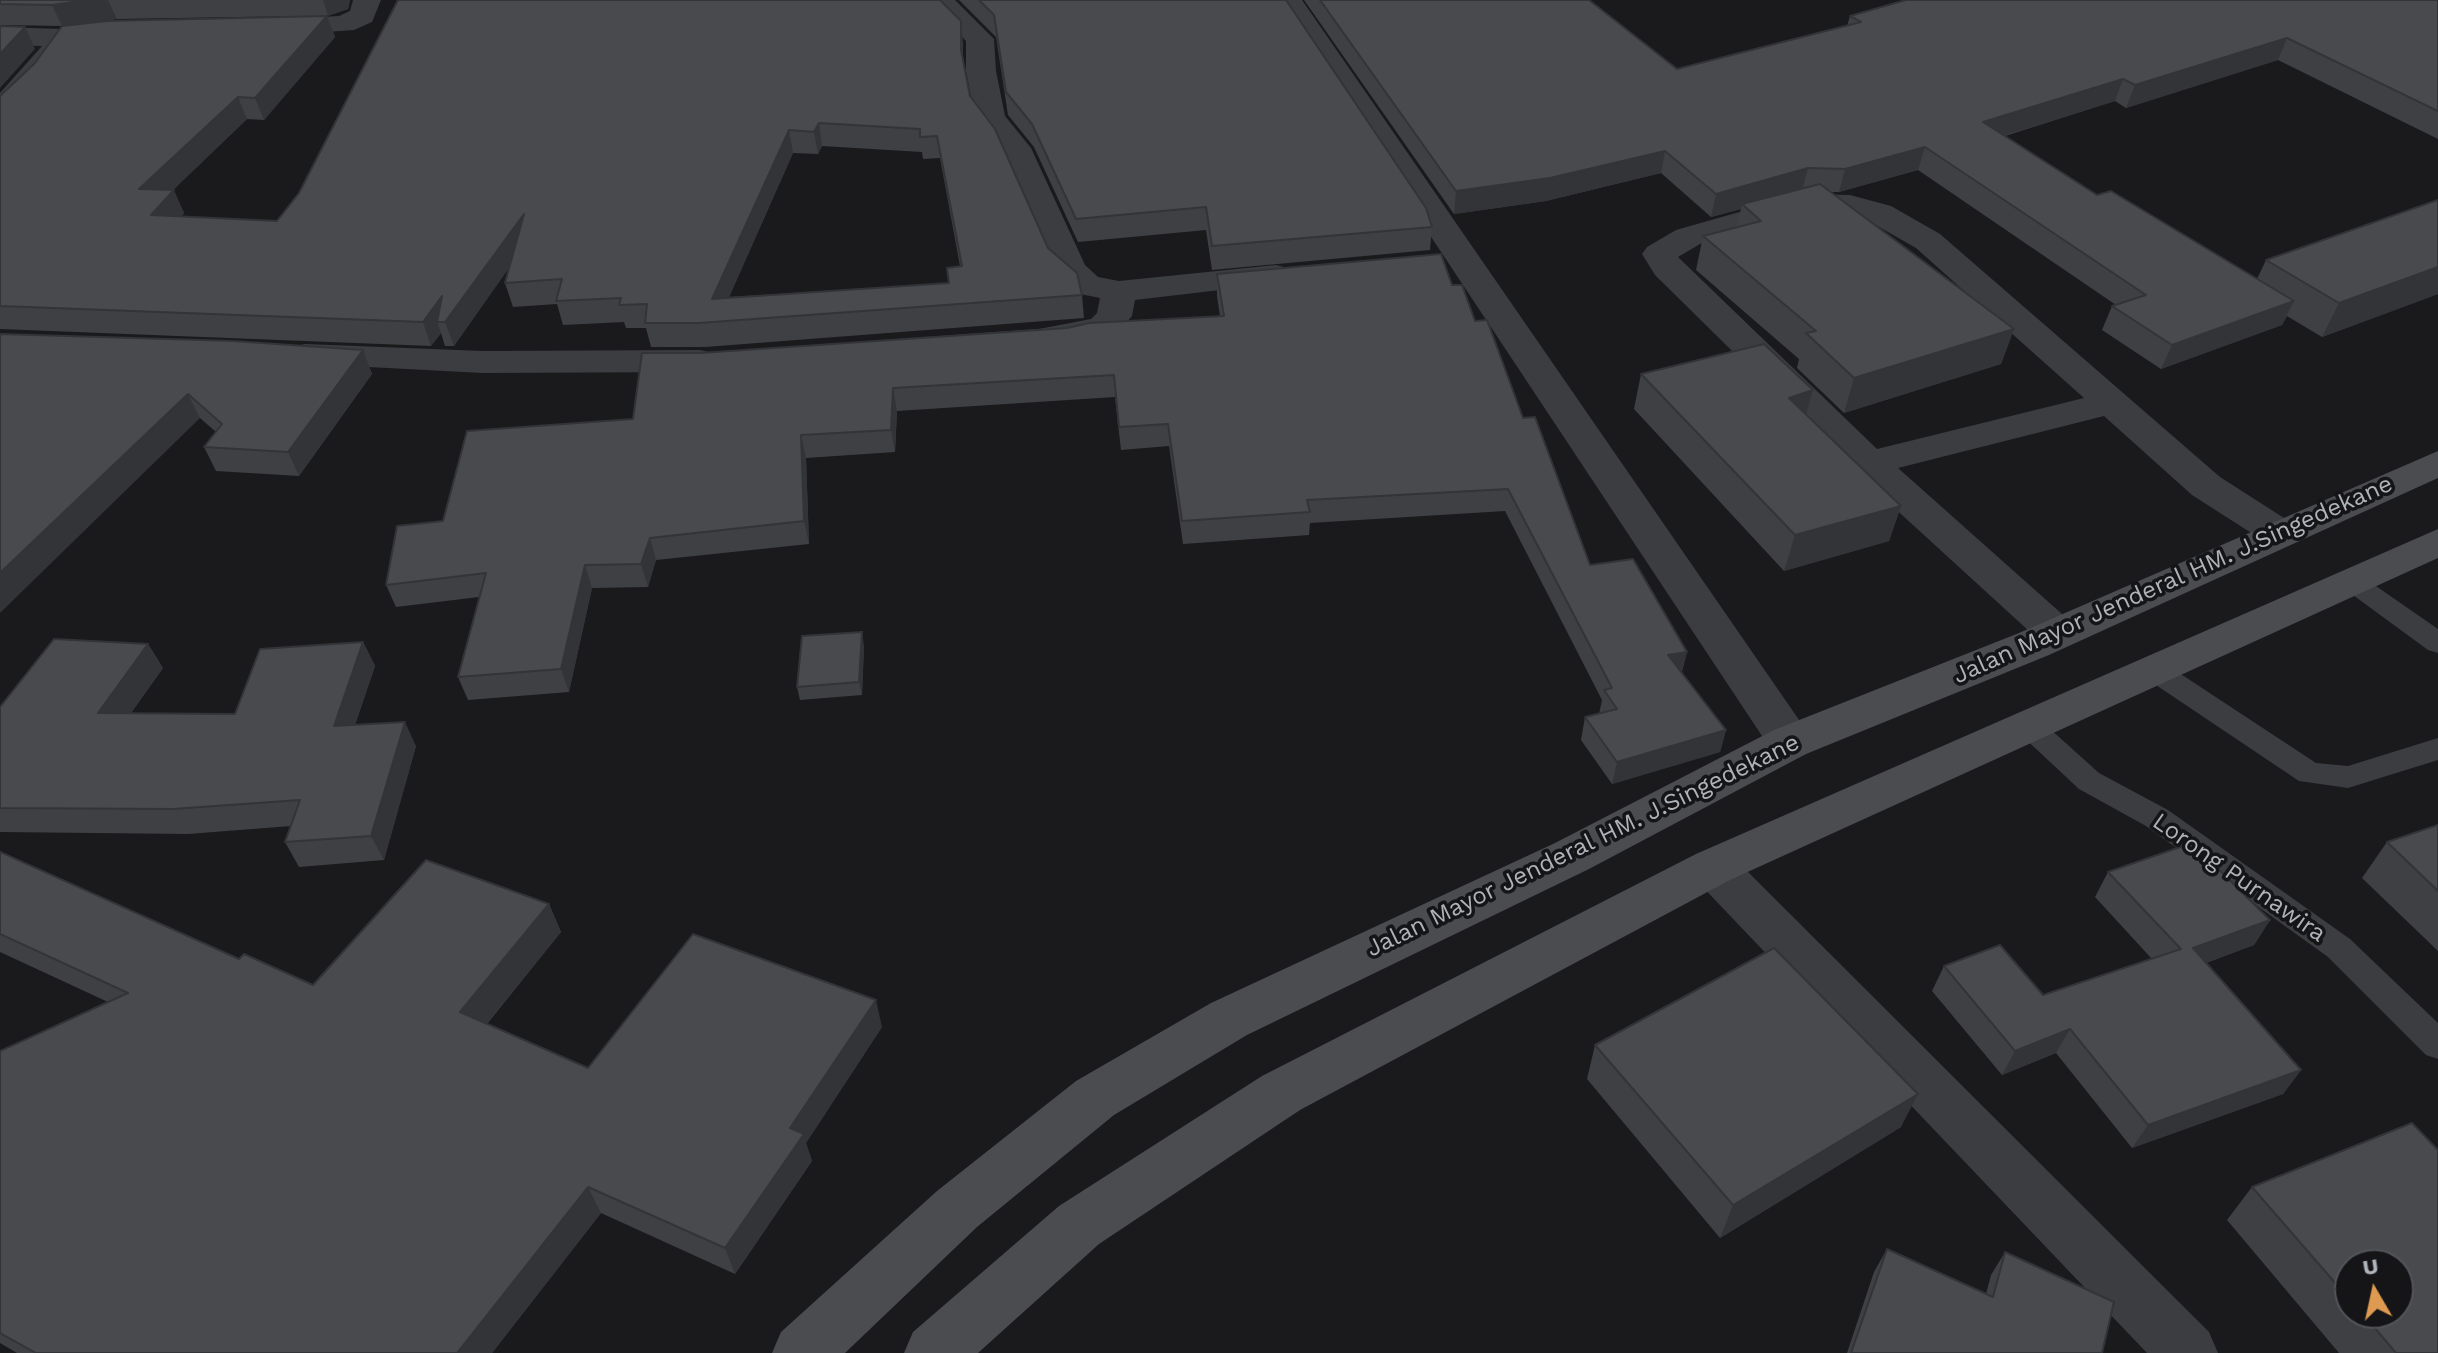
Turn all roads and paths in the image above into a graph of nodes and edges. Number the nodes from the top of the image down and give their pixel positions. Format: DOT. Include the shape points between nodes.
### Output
graph roads {
  1 [pos="367,0"];
  2 [pos="939,0"];
  3 [pos="1288,0"];
  4 [pos="238,29"];
  5 [pos="0,36"];
  6 [pos="0,110"];
  7 [pos="1311,272"];
  8 [pos="1119,291"];
  9 [pos="1021,339"];
  10 [pos="273,353"];
  11 [pos="737,359"];
  12 [pos="2112,403"];
  13 [pos="1869,463"];
  14 [pos="2438,463"];
  15 [pos="2281,534"];
  16 [pos="2434,549"];
  17 [pos="2351,581"];
  18 [pos="2056,632"];
  19 [pos="2438,643"];
  20 [pos="2154,670"];
  21 [pos="2029,726"];
  22 [pos="1790,742"];
  23 [pos="2438,749"];
  24 [pos="1713,867"];
  25 [pos="2438,1045"];
  26 [pos="802,1353"];
  27 [pos="934,1353"];
  28 [pos="2188,1353"];
  1 -- 4 [label="street" via="362,16 332,27"];
  2 -- 8 [label="street" via="980,39 990,117 1015,148 1070,270 1087,286"];
  3 -- 22 [label="street" via="1446,261"];
  5 -- 6 [label="street" via="76,37"];
  7 -- 8 [label="street"];
  8 -- 9 [label="street" via="1114,316 1102,328"];
  10 -- 11 [label="street" via="483,362"];
  12 -- 13 [label="street"];
  12 -- 13 [label="street" via="1928,241 1879,213 1850,205 1803,204 1688,237 1659,254 1667,268"];
  12 -- 15 [label="street" via="2206,486"];
  13 -- 18 [label="street"];
  14 -- 15 [label="main road, Jalan Mayor Jenderal HM. J.Singedekane"];
  15 -- 18 [label="main road, Jalan Mayor Jenderal HM. J.Singedekane"];
  16 -- 17 [label="main road"];
  17 -- 19 [label="lane"];
  17 -- 20 [label="main road"];
  18 -- 22 [label="main road, Jalan Mayor Jenderal HM. J.Singedekane"];
  20 -- 21 [label="main road"];
  20 -- 23 [label="lane" via="2309,773 2348,777"];
  21 -- 24 [label="main road"];
  21 -- 25 [label="lane, Lorong Purnawira" via="2089,781 2157,818 2339,948"];
  22 -- 26 [label="main road, Jalan Mayor Jenderal HM. J.Singedekane" via="1572,856 1229,1019 1095,1098 957,1209"];
  24 -- 27 [label="main road" via="1281,1093 1079,1225"];
  24 -- 28 [label="street"];
}
